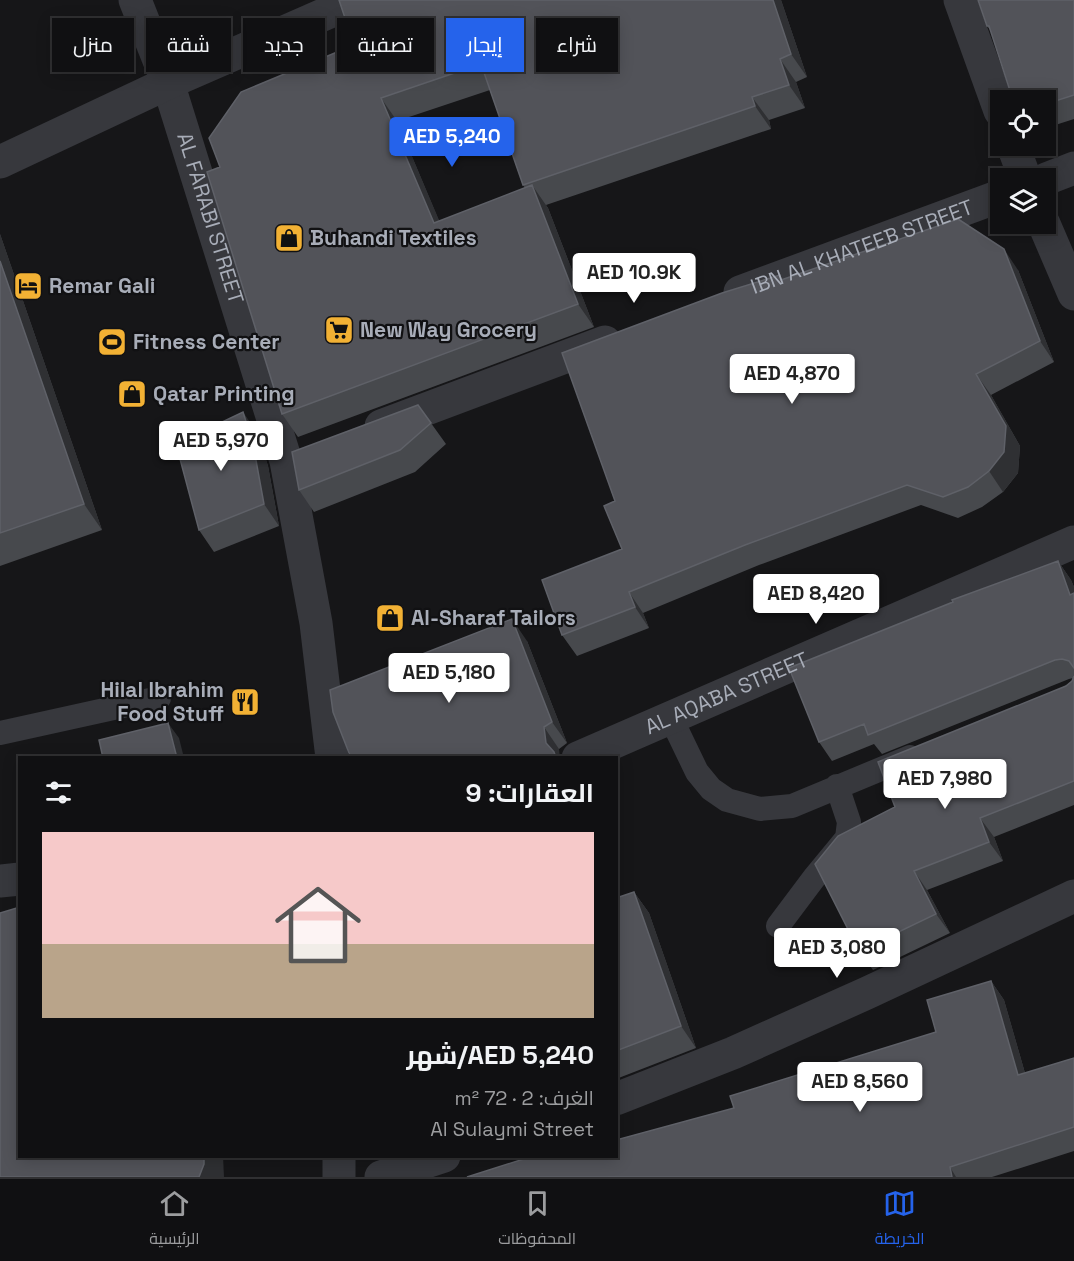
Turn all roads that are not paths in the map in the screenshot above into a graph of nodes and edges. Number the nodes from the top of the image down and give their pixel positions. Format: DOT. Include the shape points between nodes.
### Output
graph roads {
  1 [pos="135,0"];
  2 [pos="357,0"];
  3 [pos="960,0"];
  4 [pos="168,83"];
  5 [pos="992,90"];
  6 [pos="0,162"];
  7 [pos="1074,168"];
  8 [pos="1056,175"];
  9 [pos="990,200"];
  10 [pos="1049,234"];
  11 [pos="1072,286"];
  12 [pos="717,300"];
  13 [pos="629,333"];
  14 [pos="352,437"];
  15 [pos="319,449"];
  16 [pos="286,461"];
  17 [pos="1074,542"];
  18 [pos="159,698"];
  19 [pos="670,716"];
  20 [pos="0,733"];
  21 [pos="934,748"];
  22 [pos="332,756"];
  23 [pos="582,756"];
  24 [pos="837,786"];
  25 [pos="18,879"];
  26 [pos="0,881"];
  27 [pos="1074,896"];
  28 [pos="778,926"];
  29 [pos="618,1098"];
  30 [pos="339,1158"];
  31 [pos="438,1158"];
  32 [pos="339,1177"];
  33 [pos="381,1177"];
  1 -- 4 [label="street, AL FARABI STREET"];
  2 -- 4 [label="street"];
  3 -- 5 [label="street"];
  4 -- 6 [label="street"];
  4 -- 16 [label="street, AL FARABI STREET"];
  7 -- 8 [label="street"];
  9 -- 12 [label="street, IBN AL KHATEEB STREET"];
  10 -- 11 [label="street"];
  13 -- 14 [label="street"];
  15 -- 16 [label="street"];
  16 -- 22 [label="street, AL FARABI STREET" via="316,623"];
  17 -- 19 [label="street, AL AQABA STREET"];
  18 -- 20 [label="lane"];
  19 -- 23 [label="street, AL AQABA STREET"];
  19 -- 24 [label="lane" via="697,772 727,800 760,808 792,806"];
  21 -- 24 [label="lane"];
  24 -- 28 [label="lane" via="849,822 847,838"];
  25 -- 26 [label="street"];
  27 -- 29 [label="street" via="743,1049"];
  30 -- 32 [label="street"];
  31 -- 33 [label="street"];
}
